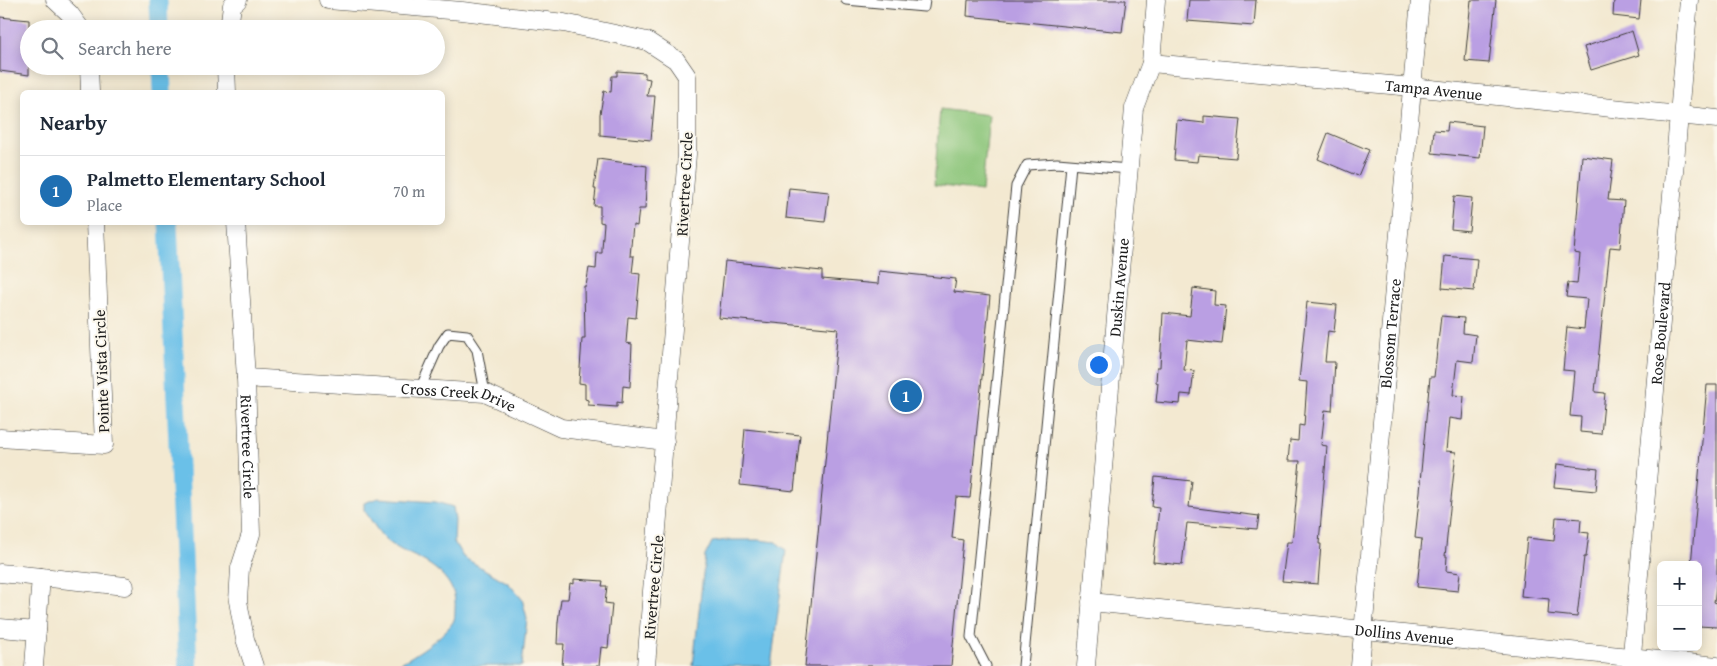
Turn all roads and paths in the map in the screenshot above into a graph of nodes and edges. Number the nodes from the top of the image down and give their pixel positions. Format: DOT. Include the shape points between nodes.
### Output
graph roads {
  1 [pos="55,0"];
  2 [pos="238,0"];
  3 [pos="328,0"];
  4 [pos="846,0"];
  5 [pos="925,0"];
  6 [pos="1156,0"];
  7 [pos="1420,0"];
  8 [pos="1689,0"];
  9 [pos="74,20"];
  10 [pos="230,20"];
  11 [pos="1151,63"];
  12 [pos="89,75"];
  13 [pos="226,75"];
  14 [pos="1412,87"];
  15 [pos="90,90"];
  16 [pos="227,90"];
  17 [pos="1679,115"];
  18 [pos="1717,119"];
  19 [pos="1071,165"];
  20 [pos="1129,170"];
  21 [pos="95,225"];
  22 [pos="236,225"];
  23 [pos="246,378"];
  24 [pos="420,389"];
  25 [pos="485,393"];
  26 [pos="0,438"];
  27 [pos="665,441"];
  28 [pos="0,573"];
  29 [pos="41,577"];
  30 [pos="125,586"];
  31 [pos="1091,602"];
  32 [pos="0,628"];
  33 [pos="1364,630"];
  34 [pos="37,631"];
  35 [pos="1632,662"];
  36 [pos="34,666"];
  37 [pos="254,666"];
  38 [pos="646,666"];
  39 [pos="986,666"];
  40 [pos="1023,666"];
  41 [pos="1086,666"];
  42 [pos="1360,666"];
  43 [pos="1717,666"];
  1 -- 9 [label="street"];
  2 -- 10 [label="street" via="232,5"];
  3 -- 27 [label="street, Rivertree Circle" via="564,23 646,41 676,60 687,76 687,154"];
  4 -- 5 [label="lane" via="924,7"];
  6 -- 11 [label="street, Duskin Avenue"];
  7 -- 14 [label="street, Blossom Terrace"];
  8 -- 17 [label="street, Rose Boulevard"];
  11 -- 14 [label="street, Tampa Avenue"];
  11 -- 20 [label="street, Duskin Avenue" via="1134,108"];
  12 -- 15 [label="street"];
  13 -- 16 [label="street"];
  14 -- 17 [label="street, Tampa Avenue"];
  14 -- 33 [label="street, Blossom Terrace"];
  17 -- 18 [label="street, Tampa Avenue"];
  17 -- 35 [label="street, Rose Boulevard"];
  19 -- 20 [label="lane"];
  19 -- 39 [label="lane" via="1027,164 1016,186 971,637"];
  19 -- 40 [label="lane"];
  20 -- 31 [label="street, Duskin Avenue"];
  21 -- 26 [label="street, Pointe Vista Circle" via="104,445"];
  22 -- 23 [label="street, Rivertree Circle"];
  23 -- 24 [label="street, Cross Creek Drive"];
  23 -- 37 [label="street, Rivertree Circle" via="251,534 240,568 238,601"];
  24 -- 25 [label="street, Cross Creek Drive"];
  24 -- 25 [label="lane" via="438,346 448,333 467,335 477,350"];
  25 -- 27 [label="street, Cross Creek Drive" via="561,428"];
  27 -- 38 [label="street, Rivertree Circle"];
  28 -- 29 [label="street"];
  29 -- 30 [label="street"];
  29 -- 34 [label="street"];
  31 -- 33 [label="street, Dollins Avenue"];
  31 -- 41 [label="street, Duskin Avenue"];
  32 -- 34 [label="street"];
  33 -- 35 [label="street, Dollins Avenue"];
  33 -- 42 [label="street, Blossom Terrace"];
  34 -- 36 [label="street"];
  35 -- 43 [label="street, Dollins Avenue"];
}
